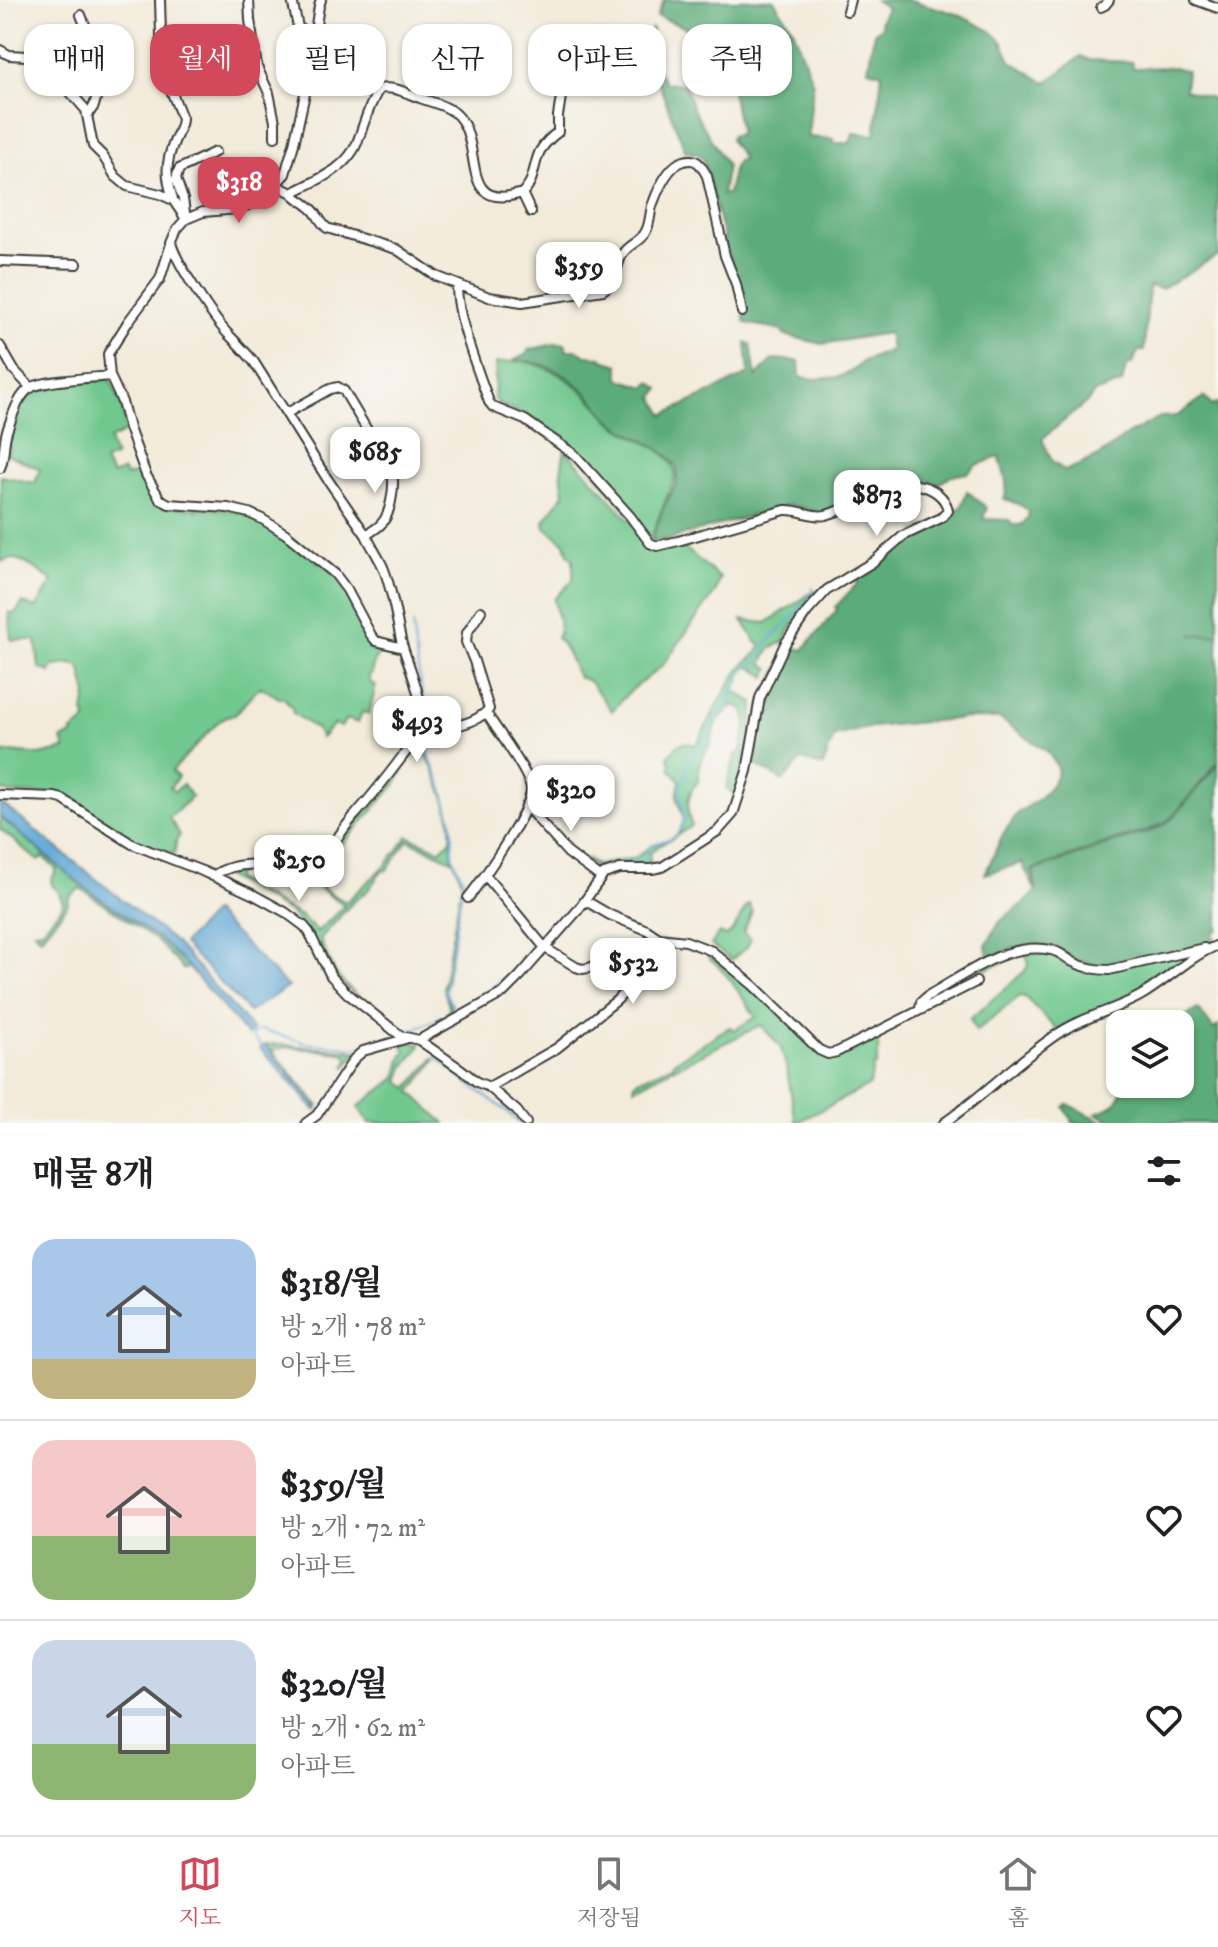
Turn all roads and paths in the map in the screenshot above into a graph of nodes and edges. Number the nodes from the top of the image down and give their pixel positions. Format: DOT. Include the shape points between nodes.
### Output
graph roads {
  1 [pos="160,0"];
  2 [pos="249,0"];
  3 [pos="292,0"];
  4 [pos="321,0"];
  5 [pos="850,0"];
  6 [pos="1109,0"];
  7 [pos="1196,0"];
  8 [pos="1101,7"];
  9 [pos="1218,8"];
  10 [pos="847,11"];
  11 [pos="81,15"];
  12 [pos="297,24"];
  13 [pos="316,24"];
  14 [pos="0,50"];
  15 [pos="304,96"];
  16 [pos="561,96"];
  17 [pos="87,116"];
  18 [pos="275,137"];
  19 [pos="215,152"];
  20 [pos="276,185"];
  21 [pos="292,193"];
  22 [pos="522,193"];
  23 [pos="173,200"];
  24 [pos="531,212"];
  25 [pos="186,219"];
  26 [pos="171,243"];
  27 [pos="0,261"];
  28 [pos="77,264"];
  29 [pos="457,286"];
  30 [pos="742,312"];
  31 [pos="0,346"];
  32 [pos="110,376"];
  33 [pos="31,388"];
  34 [pos="287,413"];
  35 [pos="0,468"];
  36 [pos="366,535"];
  37 [pos="481,611"];
  38 [pos="403,648"];
  39 [pos="486,713"];
  40 [pos="420,729"];
  41 [pos="0,795"];
  42 [pos="526,806"];
  43 [pos="485,875"];
  44 [pos="213,876"];
  45 [pos="600,877"];
  46 [pos="468,898"];
  47 [pos="586,901"];
  48 [pos="665,940"];
  49 [pos="1218,945"];
  50 [pos="545,948"];
  51 [pos="639,970"];
  52 [pos="976,982"];
  53 [pos="920,1009"];
  54 [pos="414,1039"];
  55 [pos="489,1087"];
  56 [pos="306,1123"];
  57 [pos="526,1123"];
  58 [pos="944,1123"];
  1 -- 23 [label="street" via="162,68 182,118 166,169"];
  2 -- 18 [label="street" via="257,67 269,93"];
  3 -- 12 [label="street"];
  4 -- 13 [label="street"];
  5 -- 10 [label="street"];
  6 -- 8 [label="street"];
  7 -- 9 [label="street"];
  11 -- 17 [label="street" via="93,45 99,87"];
  14 -- 17 [label="street" via="34,60 45,75 65,86"];
  15 -- 20 [label="street" via="285,174"];
  16 -- 22 [label="street" via="558,132 539,153"];
  17 -- 23 [label="street" via="93,146 115,176 127,186"];
  19 -- 25 [label="street" via="179,169 176,179"];
  20 -- 21 [label="street"];
  20 -- 25 [label="street" via="247,206"];
  21 -- 22 [label="street" via="347,159 368,107 379,89 390,87 460,117 487,194"];
  21 -- 29 [label="street" via="327,228 396,249"];
  22 -- 24 [label="street"];
  23 -- 25 [label="street"];
  25 -- 26 [label="street"];
  26 -- 32 [label="street" via="160,279 108,354"];
  26 -- 34 [label="street" via="208,307 245,349"];
  27 -- 28 [label="street"];
  29 -- 30 [label="street" via="522,302 603,290 613,281 624,251 647,231 652,205 670,170 687,160 696,161 707,176"];
  29 -- 45 [label="street" via="472,353 493,407 525,420 575,455 653,545 785,510 826,515 917,485 936,492 948,507 944,517 903,536 827,590 796,626 760,698 747,771 727,823 662,867 620,869"];
  31 -- 33 [label="street"];
  32 -- 33 [label="street"];
  32 -- 38 [label="street" via="160,499 228,508 262,519 335,574 376,641"];
  33 -- 35 [label="street" via="20,399 5,436"];
  34 -- 36 [label="street"];
  34 -- 36 [label="street" via="330,389 344,391 394,481 385,521"];
  36 -- 38 [label="street" via="383,566"];
  37 -- 39 [label="street" via="466,642"];
  38 -- 40 [label="street" via="415,677"];
  39 -- 40 [label="street" via="453,727"];
  39 -- 42 [label="street" via="530,785"];
  40 -- 44 [label="street" via="376,792 311,866 288,870 254,864"];
  41 -- 44 [label="street" via="62,799 132,844"];
  42 -- 43 [label="street"];
  42 -- 45 [label="street" via="568,853"];
  43 -- 46 [label="street"];
  43 -- 50 [label="street"];
  44 -- 54 [label="street" via="304,926 336,982 401,1036"];
  45 -- 47 [label="street"];
  47 -- 48 [label="street"];
  47 -- 50 [label="street"];
  48 -- 51 [label="street"];
  48 -- 53 [label="street" via="712,951 825,1053 837,1052"];
  49 -- 53 [label="street" via="1109,970 1082,966 1055,950 1018,951 929,995"];
  49 -- 58 [label="street" via="1140,996 1056,1035"];
  50 -- 51 [label="street" via="582,969 616,957"];
  50 -- 54 [label="street" via="503,993"];
  51 -- 55 [label="street" via="617,1000 557,1048"];
  52 -- 53 [label="street"];
  54 -- 55 [label="street"];
  54 -- 56 [label="street" via="363,1051"];
  55 -- 57 [label="street"];
}
